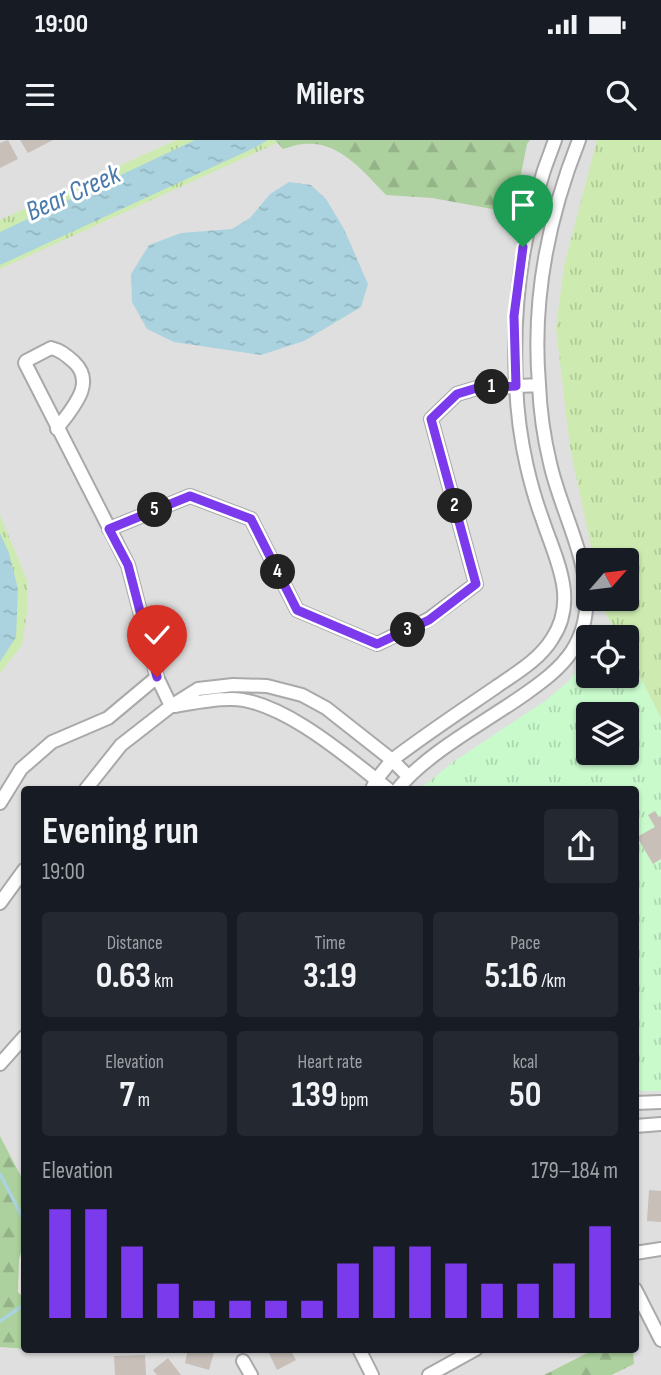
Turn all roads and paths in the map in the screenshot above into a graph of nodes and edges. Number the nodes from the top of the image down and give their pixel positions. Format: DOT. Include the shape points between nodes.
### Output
graph roads {
  1 [pos="555,140"];
  2 [pos="579,140"];
  3 [pos="523,247"];
  4 [pos="545,252"];
  5 [pos="538,385"];
  6 [pos="516,386"];
  7 [pos="57,429"];
  8 [pos="109,529"];
  9 [pos="157,677"];
  10 [pos="171,706"];
  11 [pos="392,760"];
  12 [pos="408,776"];
  13 [pos="374,785"];
  14 [pos="88,786"];
  15 [pos="400,786"];
  16 [pos="0,803"];
  17 [pos="21,873"];
  18 [pos="5,887"];
  19 [pos="0,903"];
  20 [pos="21,1040"];
  21 [pos="0,1064"];
  22 [pos="661,1102"];
  23 [pos="639,1103"];
  24 [pos="661,1125"];
  25 [pos="639,1126"];
  26 [pos="661,1249"];
  27 [pos="639,1252"];
  28 [pos="639,1297"];
  29 [pos="661,1340"];
  30 [pos="361,1353"];
  31 [pos="469,1353"];
  32 [pos="243,1361"];
  33 [pos="251,1375"];
  34 [pos="372,1375"];
  35 [pos="429,1375"];
  1 -- 3 [label="street"];
  2 -- 4 [label="street"];
  3 -- 4 [label="street"];
  3 -- 6 [label="street" via="514,316"];
  4 -- 5 [label="street" via="537,317"];
  5 -- 6 [label="street"];
  5 -- 12 [label="street" via="549,462 583,563 588,592 584,622 572,651 549,677"];
  6 -- 8 [label="street" via="457,394 431,419 476,584 429,620 377,644 297,610 251,519 190,496"];
  6 -- 11 [label="street" via="527,466 561,569 565,592 562,616 553,639 533,660"];
  7 -- 7 [label="street" via="25,363 51,348 67,356 84,377 78,399"];
  7 -- 8 [label="street"];
  8 -- 9 [label="street" via="128,565"];
  9 -- 10 [label="street"];
  9 -- 16 [label="street" via="108,718 52,742 20,769"];
  10 -- 11 [label="street" via="198,689 267,686 302,695 326,708"];
  10 -- 13 [label="street" via="231,698 269,706 299,723"];
  10 -- 14 [label="street" via="121,745"];
  11 -- 12 [label="street"];
  11 -- 13 [label="street"];
  12 -- 15 [label="street"];
  17 -- 18 [label="street"];
  18 -- 19 [label="street"];
  20 -- 21 [label="street"];
  22 -- 23 [label="street"];
  24 -- 25 [label="street"];
  26 -- 27 [label="street"];
  28 -- 29 [label="street"];
  30 -- 34 [label="street"];
  31 -- 35 [label="street"];
  32 -- 33 [label="street"];
}
